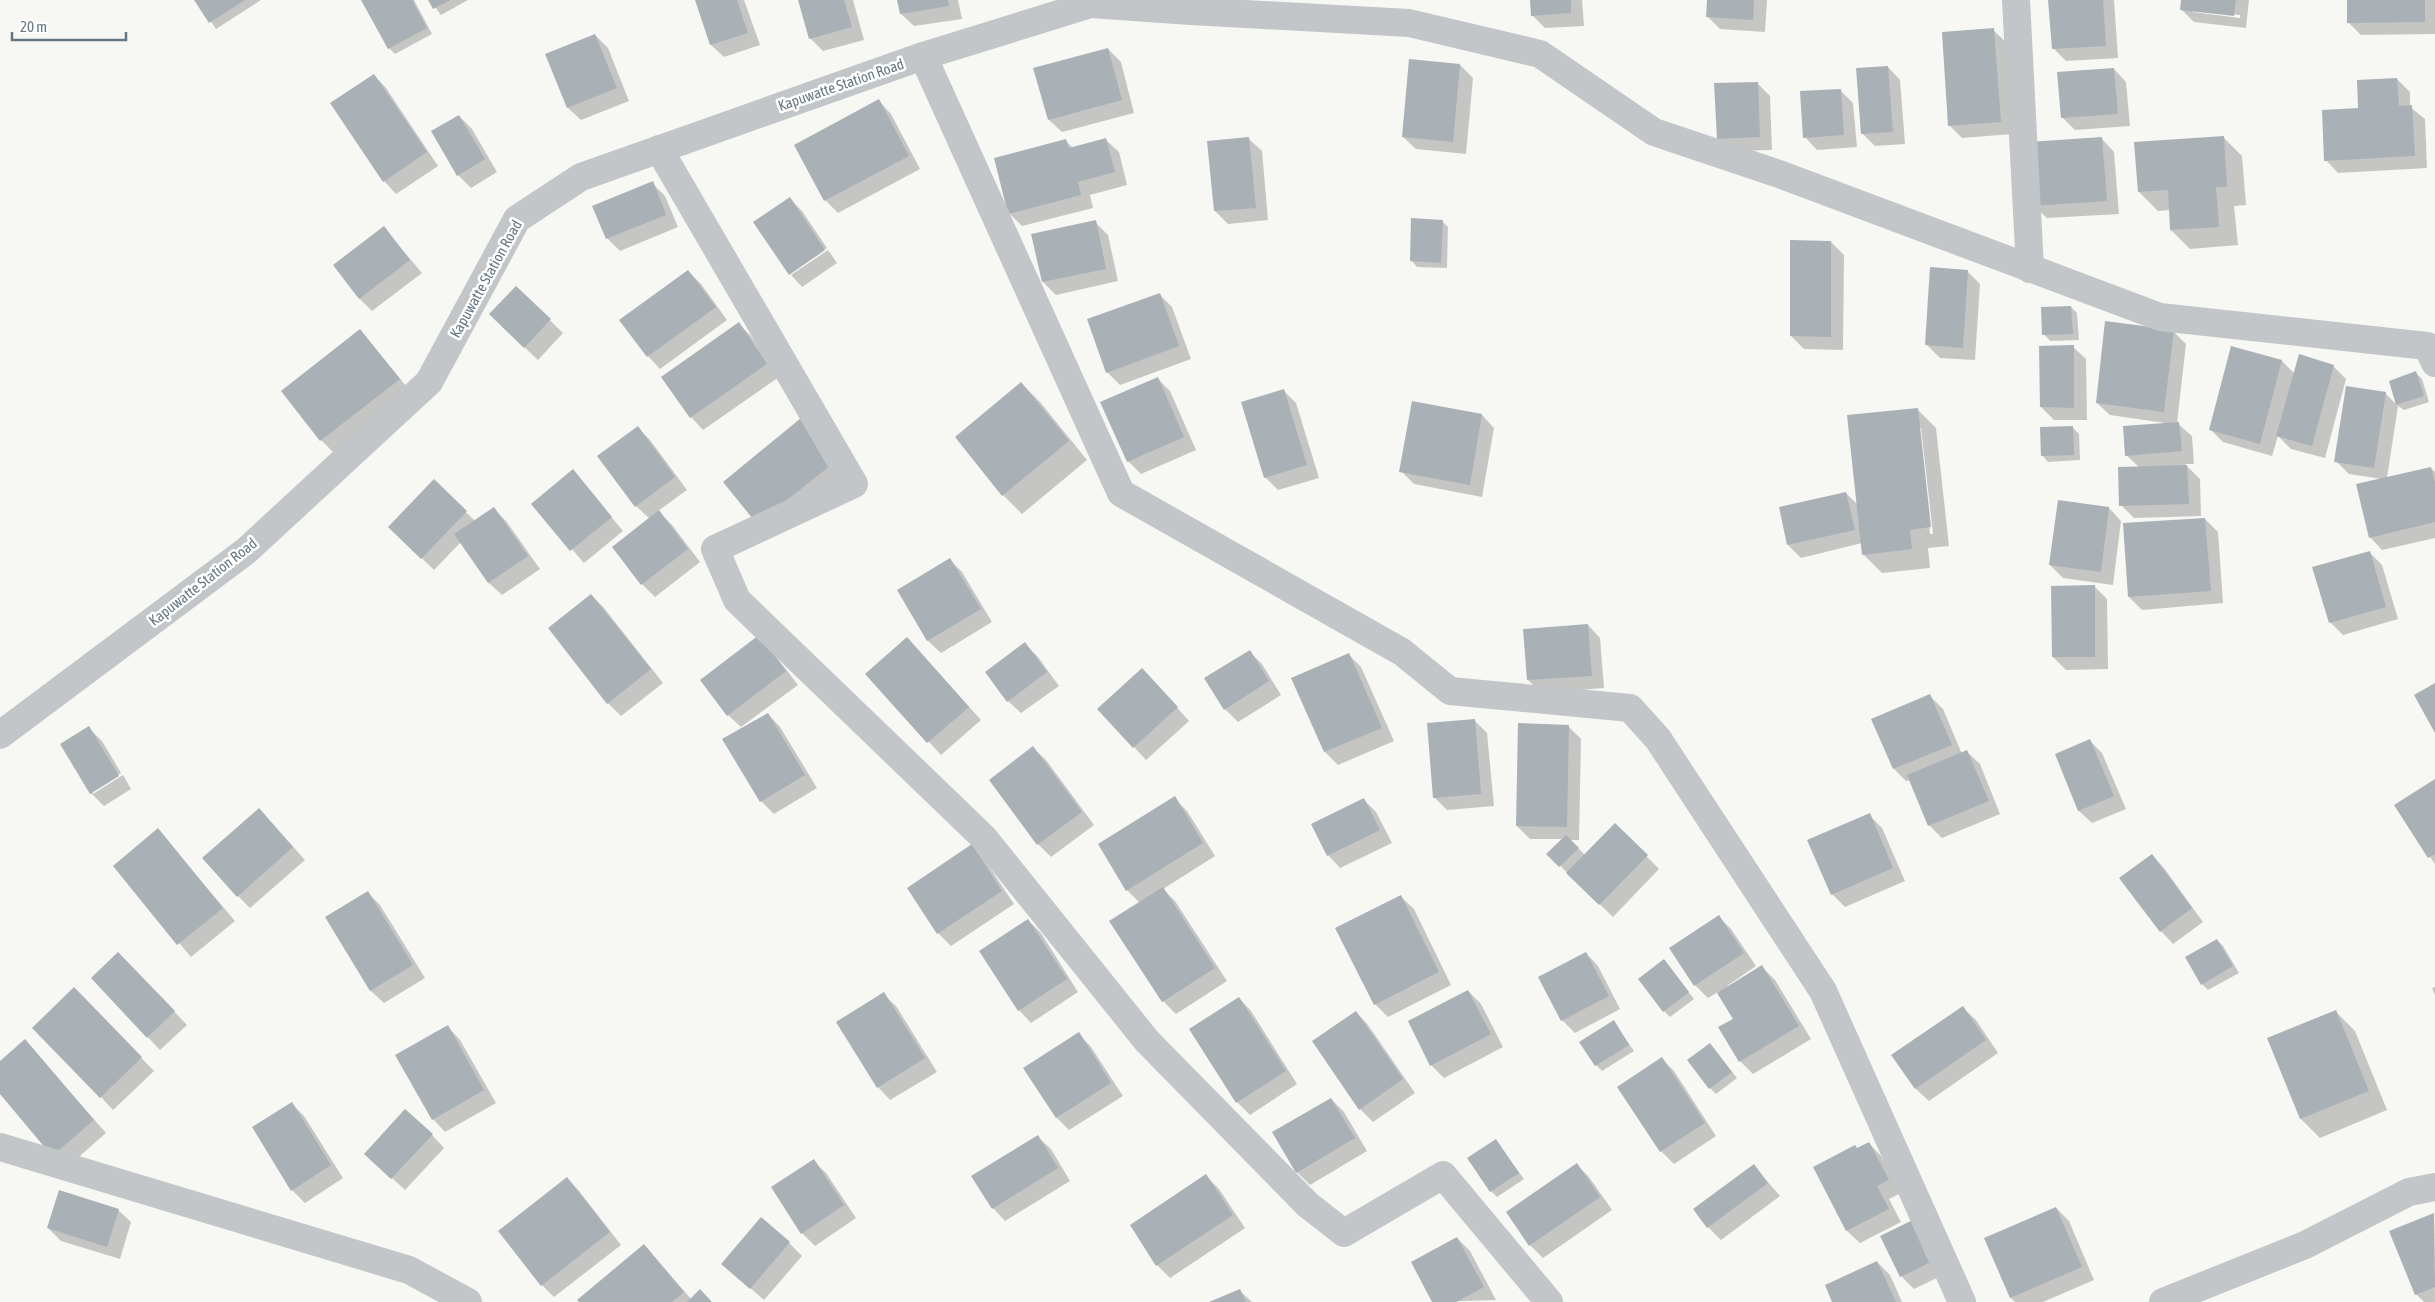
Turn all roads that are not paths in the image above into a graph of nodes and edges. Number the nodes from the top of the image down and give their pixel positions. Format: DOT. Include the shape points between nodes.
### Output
graph roads {
  1 [pos="2016,0"];
  2 [pos="1190,6"];
  3 [pos="923,56"];
  4 [pos="659,149"];
  5 [pos="2030,269"];
  6 [pos="2435,363"];
  7 [pos="0,735"];
  8 [pos="0,1147"];
  9 [pos="2435,1186"];
  10 [pos="468,1302"];
  11 [pos="1549,1302"];
  12 [pos="1962,1302"];
  13 [pos="2163,1302"];
  1 -- 5 [label="street"];
  2 -- 3 [label="street, Kapuwatte Station Road" via="1091,4"];
  2 -- 5 [label="street, Kapuwatte Station Road" via="1409,23 1540,54 1654,132 1782,175"];
  3 -- 4 [label="street, Kapuwatte Station Road"];
  3 -- 12 [label="street" via="1122,493 1402,652 1450,691 1630,708 1658,739 1823,991"];
  4 -- 7 [label="street, Kapuwatte Station Road" via="581,177 517,218 429,382 246,551"];
  4 -- 11 [label="street" via="854,484 715,549 737,600 984,838 1147,1041 1308,1205 1344,1233 1443,1175"];
  5 -- 6 [label="street, Kapuwatte Station Road" via="2160,317 2427,346"];
  8 -- 10 [label="street" via="409,1270"];
  9 -- 13 [label="street" via="2409,1192 2305,1245"];
}
